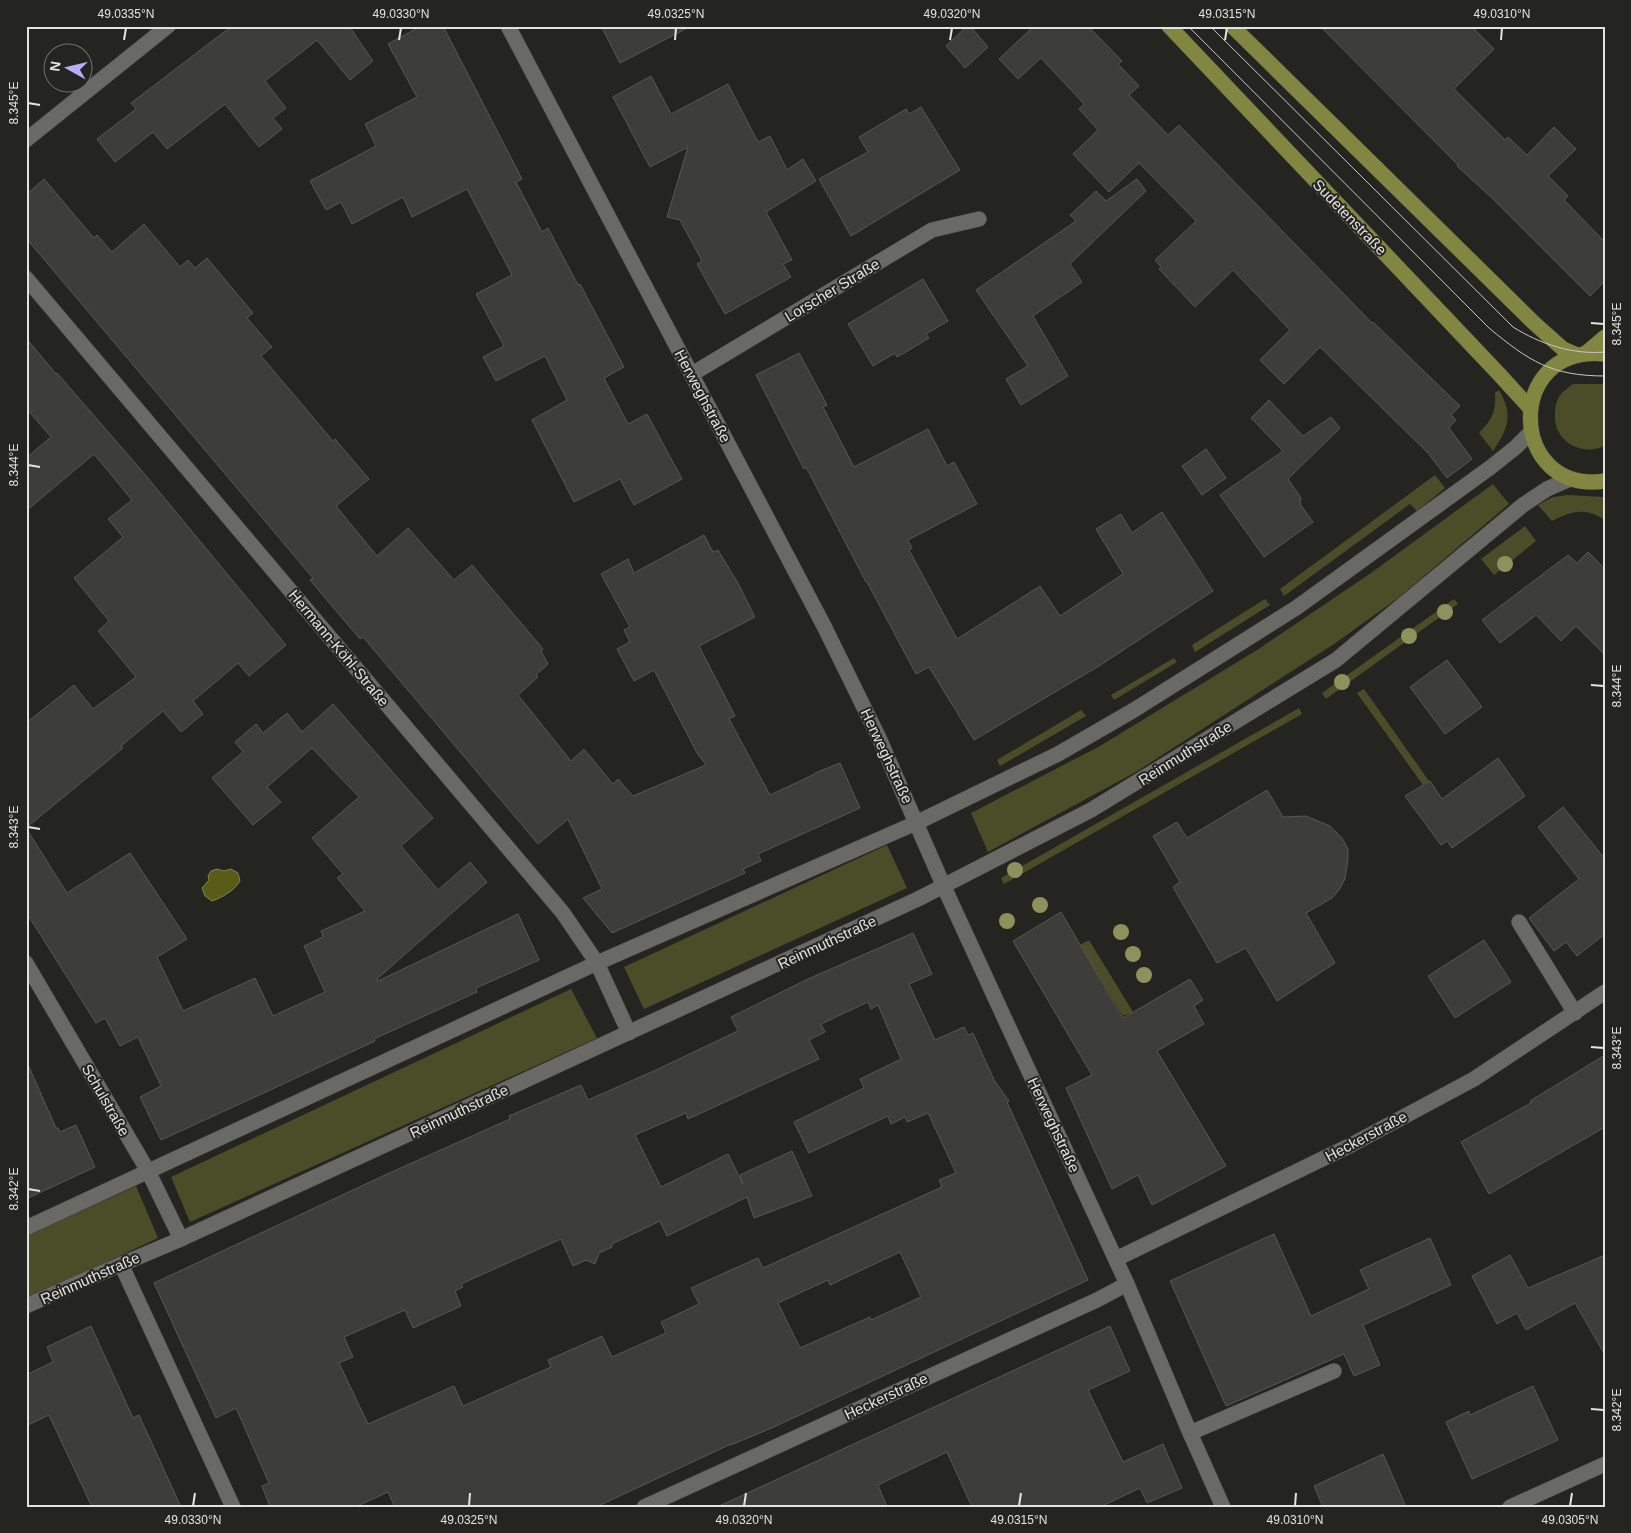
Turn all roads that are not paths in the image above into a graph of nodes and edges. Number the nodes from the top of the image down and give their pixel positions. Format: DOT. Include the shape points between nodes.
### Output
graph roads {
  1 [pos="168,26"];
  2 [pos="508,26"];
  3 [pos="1169,26"];
  4 [pos="1232,26"];
  5 [pos="26,140"];
  6 [pos="979,219"];
  7 [pos="26,278"];
  8 [pos="1605,337"];
  9 [pos="1582,354"];
  10 [pos="1605,354"];
  11 [pos="692,374"];
  12 [pos="1530,408"];
  13 [pos="1531,432"];
  14 [pos="1570,479"];
  15 [pos="1605,482"];
  16 [pos="916,823"];
  17 [pos="944,887"];
  18 [pos="1519,922"];
  19 [pos="26,963"];
  20 [pos="597,963"];
  21 [pos="1605,992"];
  22 [pos="1575,1012"];
  23 [pos="629,1033"];
  24 [pos="148,1171"];
  25 [pos="26,1228"];
  26 [pos="181,1239"];
  27 [pos="1116,1259"];
  28 [pos="121,1264"];
  29 [pos="1128,1284"];
  30 [pos="26,1306"];
  31 [pos="1334,1371"];
  32 [pos="1190,1433"];
  33 [pos="1605,1464"];
  34 [pos="232,1507"];
  35 [pos="644,1507"];
  36 [pos="1223,1507"];
  37 [pos="1510,1507"];
  1 -- 5 [label="street"];
  2 -- 11 [label="street, Herweghstraße"];
  3 -- 12 [label="main road, Sudetenstraße"];
  4 -- 9 [label="main road" via="1534,323 1563,349"];
  6 -- 11 [label="street, Lorscher Straße" via="932,230"];
  7 -- 20 [label="street, Hermann-Köhl-Straße" via="563,913"];
  8 -- 9 [label="main road"];
  9 -- 10 [label="main road"];
  9 -- 12 [label="main road" via="1563,360 1544,377 1532,397"];
  11 -- 16 [label="street, Herweghstraße" via="824,626"];
  12 -- 13 [label="main road"];
  13 -- 14 [label="main road" via="1541,456"];
  13 -- 16 [label="street" via="1491,467 1288,613 1058,754"];
  14 -- 15 [label="main road"];
  14 -- 17 [label="street, Reinmuthstraße" via="1523,505 1336,660 1091,810"];
  16 -- 17 [label="street, Herweghstraße"];
  16 -- 20 [label="street"];
  17 -- 23 [label="street, Reinmuthstraße"];
  17 -- 27 [label="street, Herweghstraße"];
  18 -- 22 [label="street"];
  19 -- 24 [label="street, Schulstraße"];
  20 -- 23 [label="street, Hermann-Köhl-Straße"];
  20 -- 24 [label="street"];
  21 -- 22 [label="street, Heckerstraße"];
  22 -- 27 [label="street, Heckerstraße" via="1474,1079 1272,1184"];
  23 -- 26 [label="street, Reinmuthstraße"];
  24 -- 25 [label="street"];
  24 -- 26 [label="street, Schulstraße"];
  26 -- 28 [label="street, Reinmuthstraße"];
  27 -- 29 [label="street, Herweghstraße"];
  28 -- 30 [label="street, Reinmuthstraße"];
  28 -- 34 [label="street"];
  29 -- 32 [label="street, Herweghstraße"];
  29 -- 35 [label="street, Heckerstraße"];
  31 -- 32 [label="street"];
  32 -- 36 [label="street, Herweghstraße"];
  33 -- 37 [label="street"];
}
